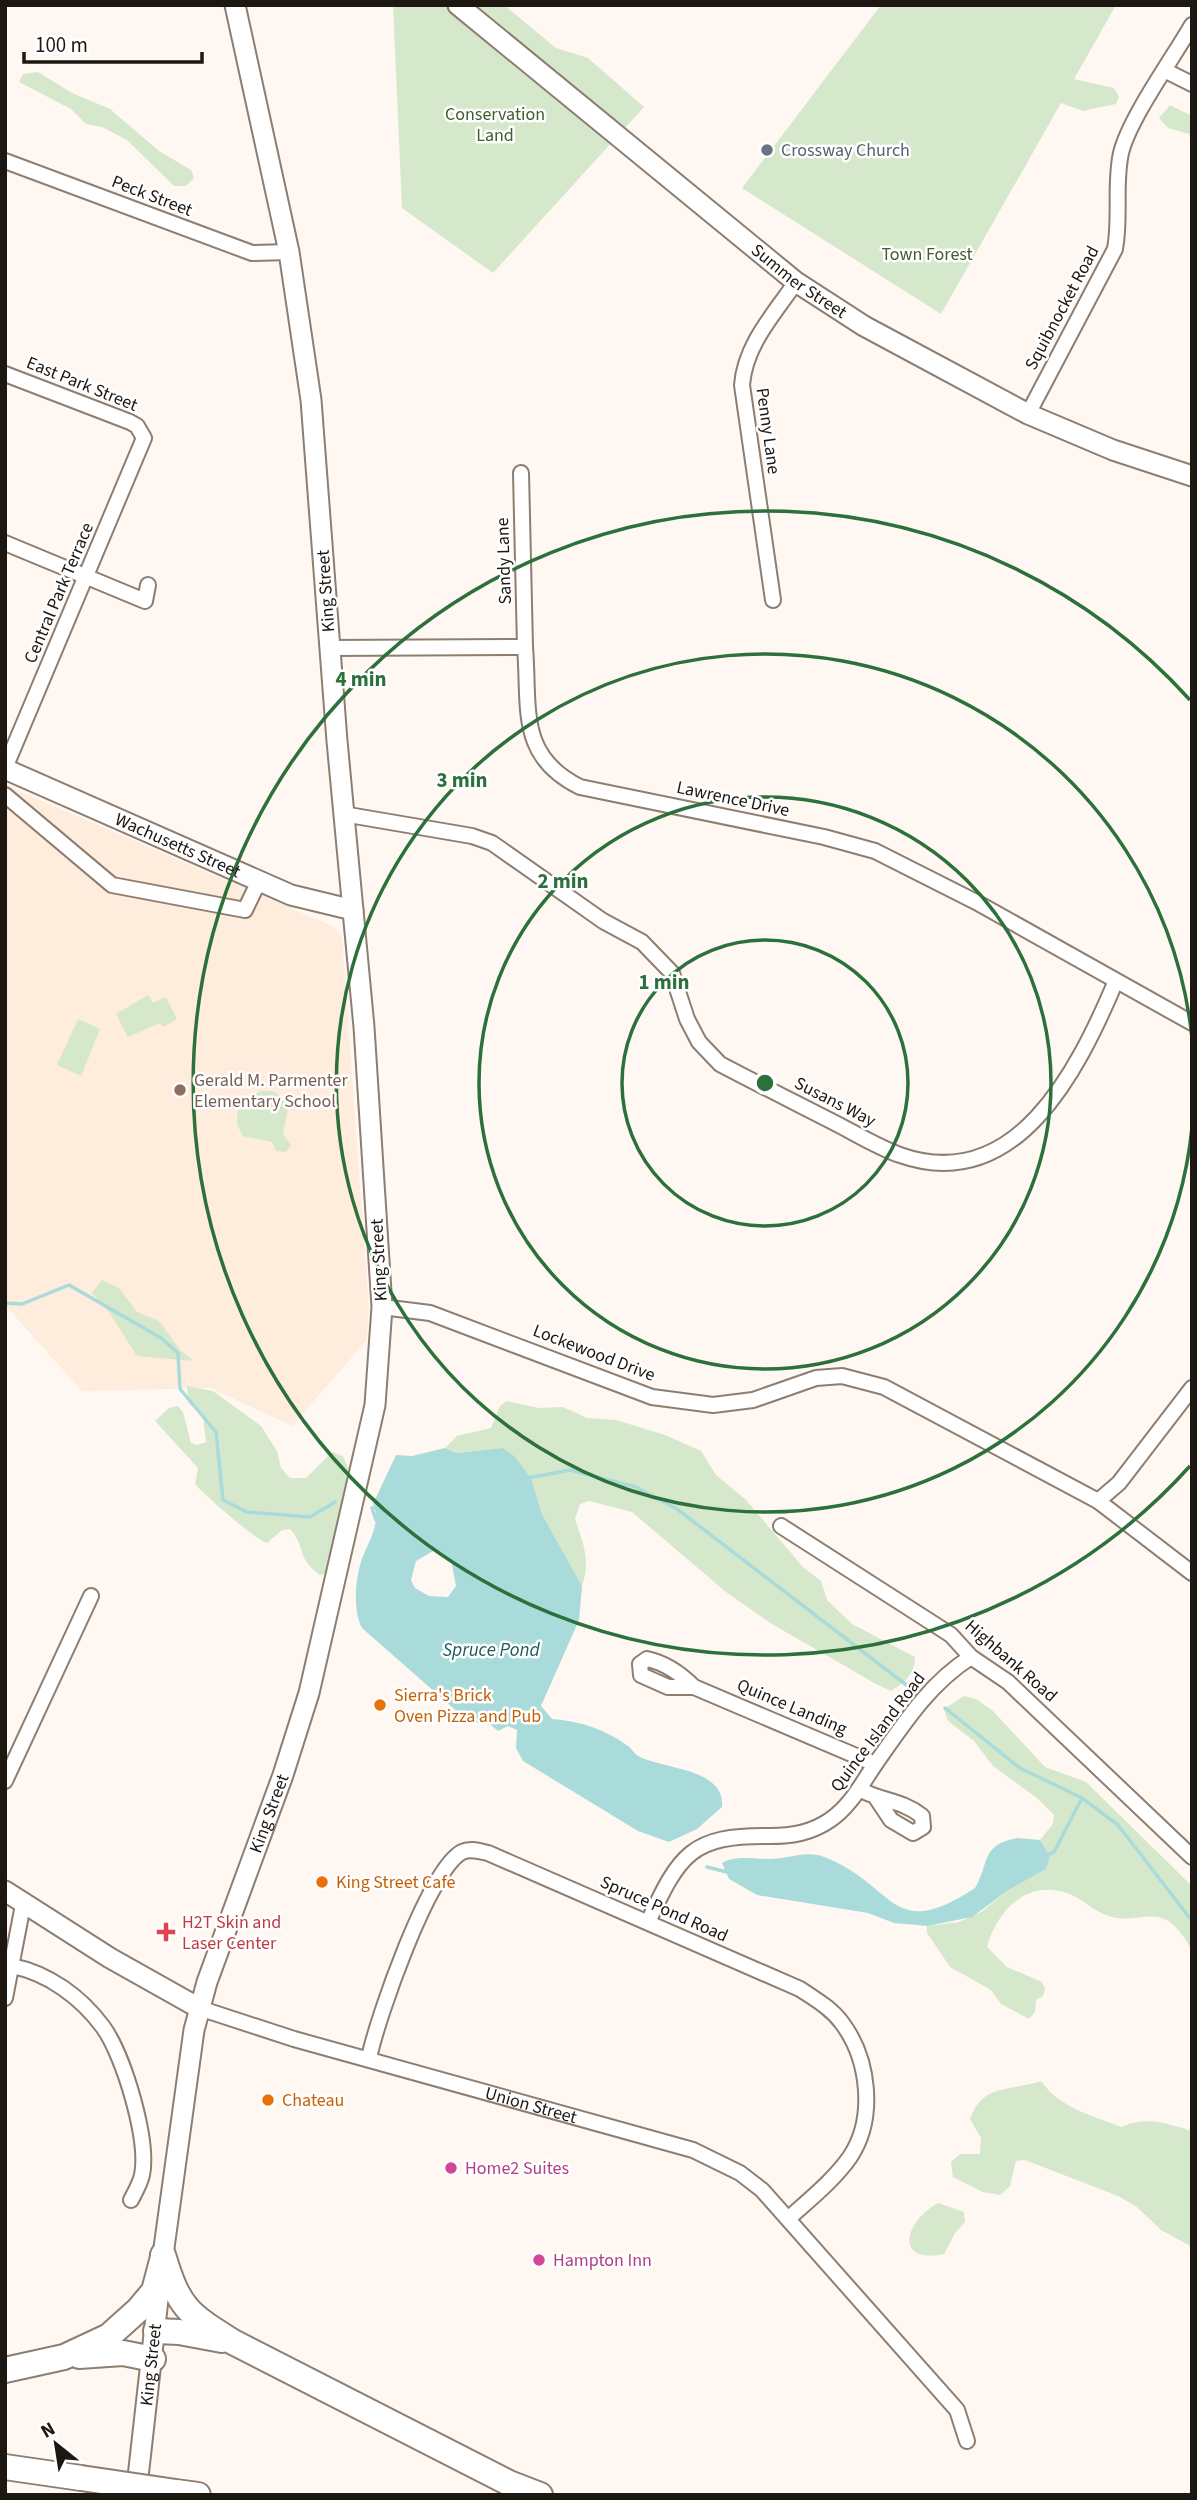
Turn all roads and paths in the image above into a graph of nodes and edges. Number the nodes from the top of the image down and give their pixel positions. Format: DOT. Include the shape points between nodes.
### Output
graph roads {
  1 [pos="235,5"];
  2 [pos="458,5"];
  3 [pos="1192,25"];
  4 [pos="1166,71"];
  5 [pos="1192,84"];
  6 [pos="5,161"];
  7 [pos="289,252"];
  8 [pos="796,282"];
  9 [pos="5,374"];
  10 [pos="1028,414"];
  11 [pos="142,432"];
  12 [pos="522,473"];
  13 [pos="1192,477"];
  14 [pos="5,543"];
  15 [pos="86,579"];
  16 [pos="148,585"];
  17 [pos="773,600"];
  18 [pos="525,647"];
  19 [pos="330,648"];
  20 [pos="5,769"];
  21 [pos="5,795"];
  22 [pos="343,814"];
  23 [pos="260,881"];
  24 [pos="353,910"];
  25 [pos="1115,983"];
  26 [pos="1192,1023"];
  27 [pos="382,1307"];
  28 [pos="1192,1388"];
  29 [pos="1098,1501"];
  30 [pos="781,1526"];
  31 [pos="1192,1573"];
  32 [pos="91,1596"];
  33 [pos="971,1657"];
  34 [pos="694,1687"];
  35 [pos="875,1764"];
  36 [pos="5,1781"];
  37 [pos="859,1789"];
  38 [pos="877,1799"];
  39 [pos="1192,1857"];
  40 [pos="5,1891"];
  41 [pos="23,1905"];
  42 [pos="649,1922"];
  43 [pos="12,1966"];
  44 [pos="5,1998"];
  45 [pos="199,2008"];
  46 [pos="369,2058"];
  47 [pos="131,2200"];
  48 [pos="789,2218"];
  49 [pos="163,2255"];
  50 [pos="156,2332"];
  51 [pos="233,2342"];
  52 [pos="64,2357"];
  53 [pos="153,2359"];
  54 [pos="5,2370"];
  55 [pos="967,2441"];
  56 [pos="5,2467"];
  57 [pos="187,2493"];
  58 [pos="136,2495"];
  59 [pos="540,2495"];
  1 -- 7 [label="main road, King Street"];
  2 -- 8 [label="main road, Summer Street"];
  3 -- 4 [label="street, Squibnocket Road"];
  4 -- 5 [label="street"];
  4 -- 10 [label="street, Squibnocket Road" via="1122,149 1116,180 1119,227 1115,249"];
  6 -- 7 [label="street, Peck Street" via="252,253"];
  7 -- 19 [label="main road, King Street" via="311,400"];
  8 -- 10 [label="main road, Summer Street" via="876,332"];
  8 -- 17 [label="street, Penny Lane" via="743,366"];
  9 -- 11 [label="street, East Park Street" via="130,422"];
  10 -- 13 [label="main road, Summer Street"];
  11 -- 15 [label="street, Central Park Terrace" via="143,446"];
  12 -- 18 [label="street, Sandy Lane"];
  14 -- 15 [label="street"];
  15 -- 16 [label="street" via="145,601"];
  15 -- 20 [label="street, Central Park Terrace"];
  18 -- 19 [label="street"];
  18 -- 25 [label="street, Lawrence Drive" via="532,735 540,756 559,777 580,787 875,851 976,902"];
  19 -- 22 [label="main road, King Street"];
  20 -- 23 [label="main road, Wachusetts Street"];
  21 -- 23 [label="street" via="112,885 245,910"];
  22 -- 24 [label="main road, King Street"];
  22 -- 25 [label="street, Susans Way" via="472,836 515,857 661,959 672,973 699,1042 720,1064 902,1156 969,1161 1025,1131 1049,1105"];
  23 -- 24 [label="main road, Wachusetts Street" via="291,895"];
  24 -- 27 [label="main road, King Street"];
  25 -- 26 [label="street, Lawrence Drive"];
  27 -- 29 [label="street, Lockewood Drive" via="430,1313 652,1396 713,1405 753,1400 816,1378 867,1380"];
  27 -- 45 [label="main road, King Street" via="375,1405 309,1693"];
  28 -- 29 [label="street" via="1119,1483"];
  29 -- 31 [label="street, Lockewood Drive"];
  30 -- 33 [label="street, Highbank Road" via="942,1629"];
  32 -- 36 [label="street"];
  33 -- 35 [label="street, Quince Island Road" via="936,1684"];
  33 -- 39 [label="street, Highbank Road" via="1008,1682"];
  34 -- 35 [label="street, Quince Landing"];
  35 -- 37 [label="street, Quince Island Road"];
  37 -- 38 [label="street"];
  37 -- 42 [label="street, Quince Island Road" via="835,1817 808,1831 787,1836 730,1836 702,1845 674,1871"];
  40 -- 41 [label="main road, Union Street"];
  41 -- 43 [label="street"];
  41 -- 45 [label="main road, Union Street"];
  42 -- 46 [label="street, Spruce Pond Road" via="488,1853 465,1851 454,1858 429,1892"];
  42 -- 48 [label="street, Spruce Pond Road" via="800,1989 836,2015 849,2034 864,2073 862,2130 844,2165"];
  43 -- 44 [label="street"];
  43 -- 47 [label="street" via="58,1985 107,2033 127,2082 141,2148 142,2176"];
  45 -- 46 [label="street, Union Street"];
  45 -- 49 [label="main road, King Street"];
  46 -- 48 [label="street, Union Street" via="693,2150 740,2173"];
  48 -- 55 [label="street, Union Street" via="957,2410"];
  49 -- 50 [label="main road, King Street"];
  49 -- 51 [label="highway" via="186,2310"];
  49 -- 52 [label="highway" via="154,2291 138,2310 108,2336"];
  50 -- 51 [label="highway"];
  50 -- 53 [label="main road, King Street"];
  51 -- 59 [label="highway"];
  52 -- 53 [label="highway" via="123,2353"];
  52 -- 54 [label="highway"];
  53 -- 58 [label="main road, King Street"];
  56 -- 57 [label="highway, bridge"];
}
